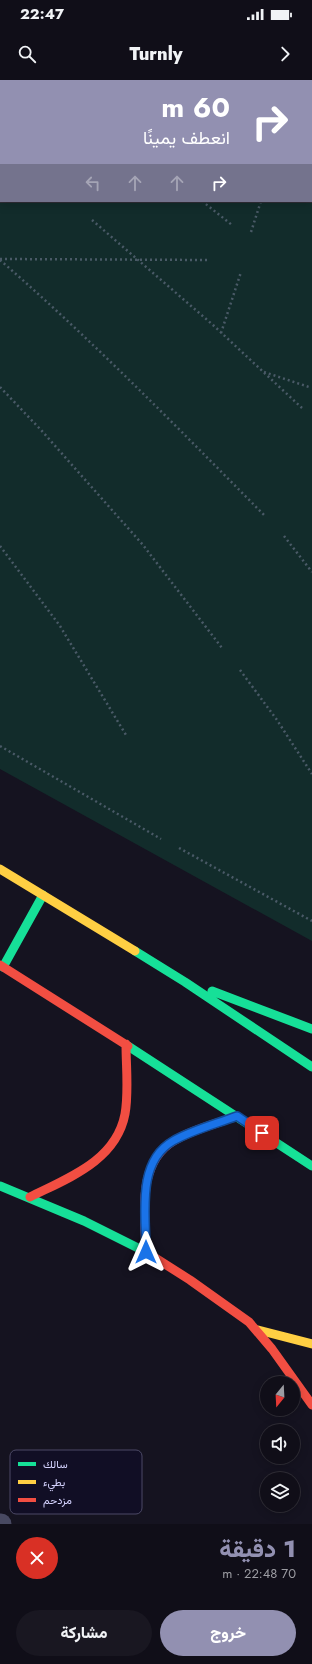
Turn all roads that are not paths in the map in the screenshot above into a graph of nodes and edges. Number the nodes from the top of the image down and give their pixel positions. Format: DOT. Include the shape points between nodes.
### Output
graph roads {
  1 [pos="0,869"];
  2 [pos="43,895"];
  3 [pos="1,966"];
  4 [pos="185,982"];
  5 [pos="312,1029"];
  6 [pos="126,1044"];
  7 [pos="312,1067"];
  8 [pos="237,1116"];
  9 [pos="312,1166"];
  10 [pos="0,1186"];
  11 [pos="30,1197"];
  12 [pos="146,1252"];
  13 [pos="258,1330"];
  14 [pos="312,1344"];
  15 [pos="312,1405"];
  1 -- 2 [label="street"];
  2 -- 3 [label="street"];
  2 -- 4 [label="street"];
  3 -- 6 [label="street"];
  4 -- 5 [label="street"];
  4 -- 7 [label="street"];
  6 -- 8 [label="street"];
  6 -- 11 [label="street" via="125,1116 116,1139 108,1150 89,1166"];
  8 -- 9 [label="street"];
  8 -- 12 [label="street" via="173,1141 156,1157 147,1177"];
  10 -- 11 [label="street"];
  11 -- 12 [label="street" via="92,1224"];
  12 -- 13 [label="street" via="189,1278"];
  13 -- 14 [label="street"];
  13 -- 15 [label="street"];
}
